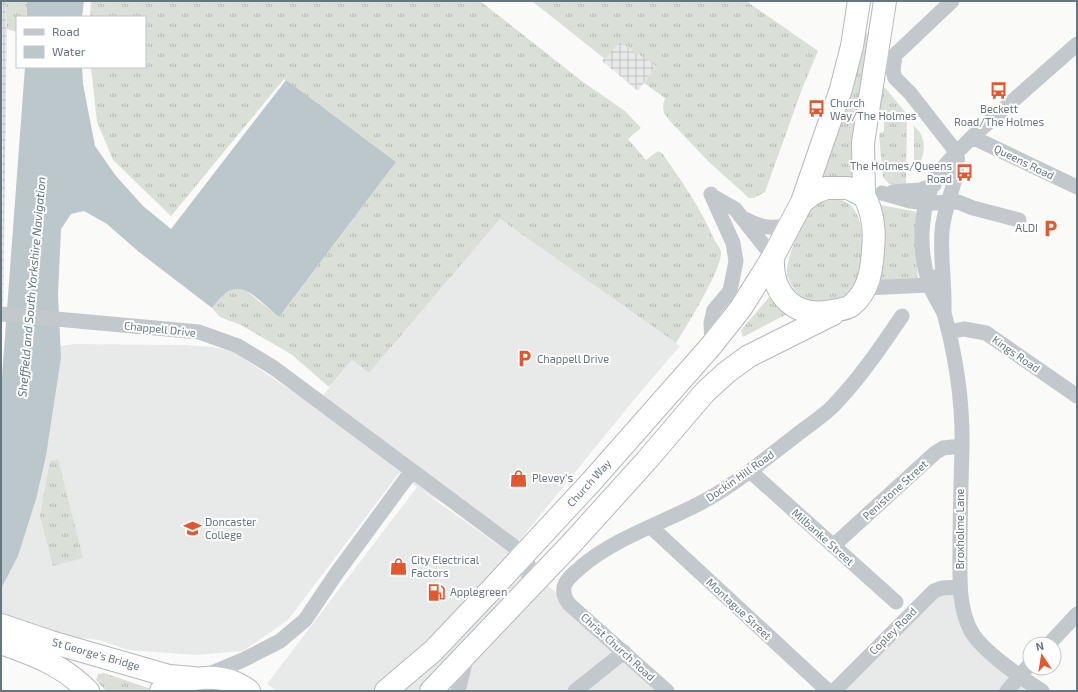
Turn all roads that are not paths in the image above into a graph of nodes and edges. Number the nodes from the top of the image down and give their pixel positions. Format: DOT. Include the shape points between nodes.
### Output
graph roads {
  1 [pos="859,1"];
  2 [pos="886,1"];
  3 [pos="952,1"];
  4 [pos="1077,44"];
  5 [pos="894,51"];
  6 [pos="972,137"];
  7 [pos="957,153"];
  8 [pos="934,185"];
  9 [pos="1077,187"];
  10 [pos="873,194"];
  11 [pos="802,202"];
  12 [pos="946,205"];
  13 [pos="926,206"];
  14 [pos="742,217"];
  15 [pos="1019,220"];
  16 [pos="790,225"];
  17 [pos="942,254"];
  18 [pos="774,257"];
  19 [pos="929,285"];
  20 [pos="866,288"];
  21 [pos="845,308"];
  22 [pos="944,313"];
  23 [pos="2,315"];
  24 [pos="902,316"];
  25 [pos="949,332"];
  26 [pos="712,344"];
  27 [pos="1077,396"];
  28 [pos="962,446"];
  29 [pos="750,471"];
  30 [pos="411,472"];
  31 [pos="651,527"];
  32 [pos="833,546"];
  33 [pos="524,554"];
  34 [pos="960,586"];
  35 [pos="528,590"];
  36 [pos="896,602"];
  37 [pos="569,604"];
  38 [pos="1077,614"];
  39 [pos="1,625"];
  40 [pos="1056,636"];
  41 [pos="1,643"];
  42 [pos="47,650"];
  43 [pos="624,652"];
  44 [pos="468,654"];
  45 [pos="1022,673"];
  46 [pos="1018,677"];
  47 [pos="195,678"];
  48 [pos="88,691"];
  49 [pos="161,691"];
  50 [pos="249,691"];
  51 [pos="386,691"];
  52 [pos="431,691"];
  53 [pos="458,691"];
  54 [pos="575,691"];
  55 [pos="667,691"];
  56 [pos="828,691"];
  57 [pos="834,691"];
  58 [pos="1007,691"];
  59 [pos="1042,691"];
  1 -- 11 [label="highway" via="852,46 841,89"];
  2 -- 5 [label="highway" via="888,36"];
  2 -- 10 [label="highway" via="863,143"];
  3 -- 5 [label="street"];
  4 -- 6 [label="street"];
  5 -- 7 [label="street" via="893,75 910,92"];
  6 -- 7 [label="street"];
  6 -- 9 [label="street, Queens Road"];
  7 -- 8 [label="street" via="946,164"];
  7 -- 12 [label="street" via="958,166"];
  8 -- 10 [label="street" via="920,190"];
  8 -- 13 [label="street"];
  10 -- 11 [label="highway" via="848,188 826,188"];
  10 -- 13 [label="street" via="910,200"];
  10 -- 20 [label="highway" via="874,243 872,266"];
  11 -- 16 [label="highway"];
  12 -- 13 [label="street"];
  12 -- 15 [label="street" via="958,202"];
  12 -- 17 [label="street"];
  13 -- 19 [label="street" via="922,258"];
  14 -- 16 [label="street" via="765,227"];
  14 -- 18 [label="street"];
  14 -- 26 [label="street" via="731,206 713,195 733,243 736,261 730,291 714,310 711,323"];
  16 -- 18 [label="highway"];
  17 -- 19 [label="street"];
  17 -- 22 [label="street"];
  18 -- 21 [label="highway" via="775,279 781,292 799,310 812,313"];
  18 -- 26 [label="highway, Church Way" via="741,308"];
  19 -- 20 [label="street"];
  19 -- 22 [label="street"];
  20 -- 21 [label="highway" via="852,305"];
  21 -- 35 [label="highway" via="749,356 727,372 705,392 647,460"];
  22 -- 25 [label="street, Broxholme Lane"];
  23 -- 30 [label="street, Chappell Drive" via="199,332 238,346 274,368"];
  24 -- 29 [label="street, Dockin Hill Road" via="868,367 833,406"];
  25 -- 27 [label="street, Kings Road" via="964,329 986,333"];
  25 -- 28 [label="street, Broxholme Lane" via="959,382"];
  26 -- 33 [label="highway, Church Way"];
  28 -- 32 [label="street, Penistone Street" via="943,448 935,454"];
  28 -- 34 [label="street, Broxholme Lane"];
  29 -- 31 [label="street, Dockin Hill Road" via="705,500"];
  29 -- 32 [label="street, Milbanke Street"];
  30 -- 33 [label="street, Chappell Drive"];
  30 -- 47 [label="street" via="305,620 280,641 220,671"];
  31 -- 37 [label="street, Dockin Hill Road" via="600,554 567,580 562,588"];
  31 -- 56 [label="street, Montague Street"];
  32 -- 36 [label="street, Milbanke Street"];
  33 -- 35 [label="street" via="528,560"];
  33 -- 51 [label="highway, Church Way" via="433,651"];
  34 -- 46 [label="street, Broxholme Lane" via="964,613 971,632"];
  34 -- 57 [label="street, Copley Road" via="942,588 934,592"];
  35 -- 44 [label="highway"];
  37 -- 43 [label="street, Christ Church Road"];
  38 -- 40 [label="street"];
  39 -- 42 [label="highway, St George's Bridge"];
  41 -- 42 [label="highway, St George's Bridge"];
  42 -- 47 [label="highway, St George's Bridge" via="169,676"];
  42 -- 48 [label="highway, St George's Bridge"];
  43 -- 54 [label="street"];
  43 -- 55 [label="street, Christ Church Road"];
  44 -- 52 [label="highway"];
  44 -- 53 [label="street"];
  45 -- 46 [label="street"];
  46 -- 58 [label="street"];
  46 -- 59 [label="street, Broxholme Lane"];
  47 -- 49 [label="highway" via="176,683"];
  47 -- 50 [label="highway, St George's Bridge" via="215,678 232,682"];
}
